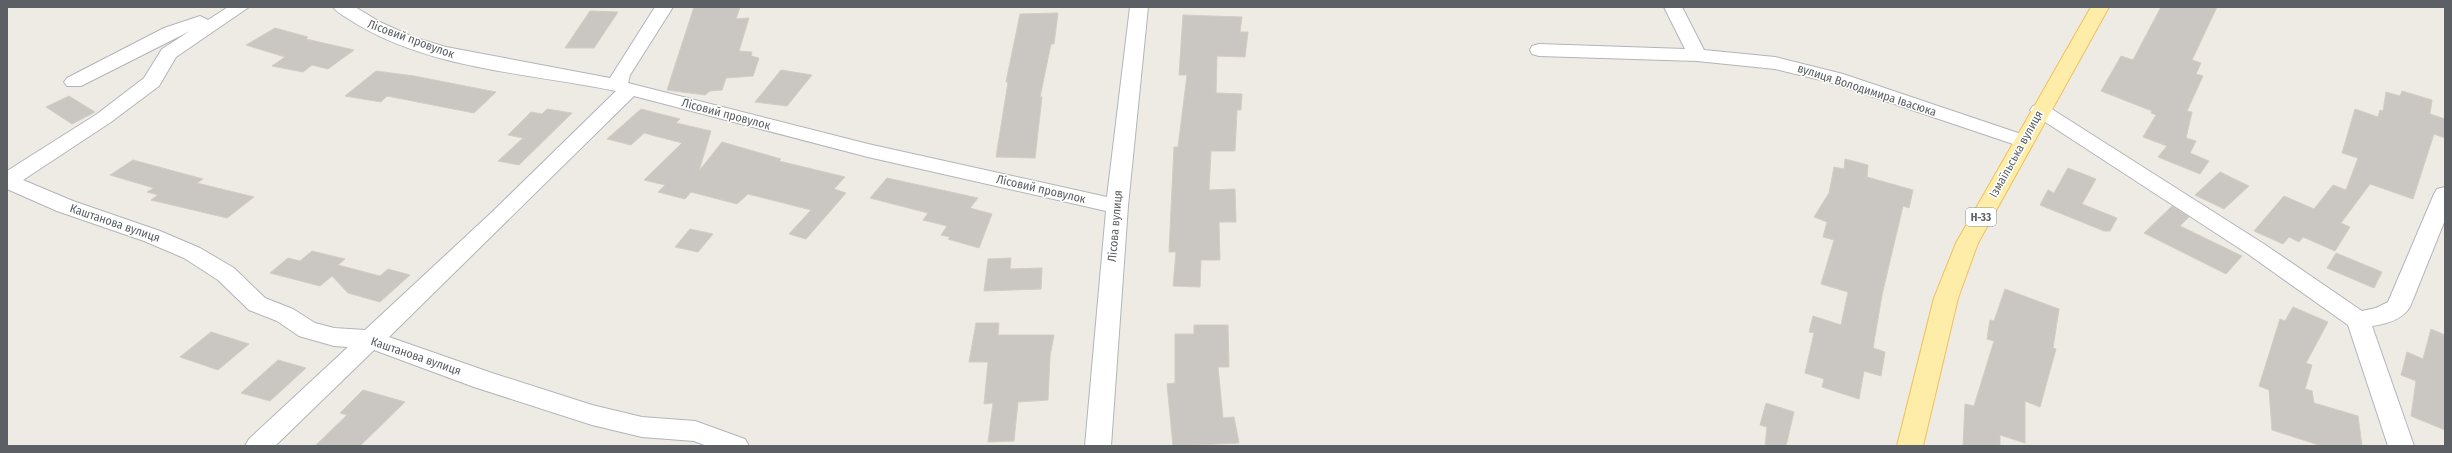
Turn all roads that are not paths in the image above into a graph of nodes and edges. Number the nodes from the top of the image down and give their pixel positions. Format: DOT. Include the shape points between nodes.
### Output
graph roads {
  1 [pos="236,7"];
  2 [pos="240,7"];
  3 [pos="342,7"];
  4 [pos="664,7"];
  5 [pos="1139,7"];
  6 [pos="1673,7"];
  7 [pos="2100,7"];
  8 [pos="1539,50"];
  9 [pos="1697,55"];
  10 [pos="74,82"];
  11 [pos="624,87"];
  12 [pos="2040,110"];
  13 [pos="2023,141"];
  14 [pos="8,179"];
  15 [pos="2445,194"];
  16 [pos="1117,206"];
  17 [pos="2358,320"];
  18 [pos="369,339"];
  19 [pos="258,446"];
  20 [pos="736,446"];
  21 [pos="1098,446"];
  22 [pos="1910,446"];
  23 [pos="2401,446"];
  1 -- 10 [label="street" via="171,32"];
  2 -- 14 [label="street" via="169,53 152,82 146,87 104,118"];
  3 -- 11 [label="street, Лісовий провулок" via="367,25 458,56"];
  4 -- 11 [label="street" via="620,75"];
  5 -- 16 [label="street, Лісова вулиця"];
  6 -- 9 [label="street"];
  7 -- 12 [label="main road, Ізмаїльська вулиця / Н-33"];
  8 -- 9 [label="street, вулиця Володимира Івасюка"];
  9 -- 13 [label="street, вулиця Володимира Івасюка" via="1775,63 1806,69"];
  11 -- 16 [label="street, Лісовий провулок" via="834,143"];
  11 -- 18 [label="street" via="500,217"];
  12 -- 13 [label="main road, Ізмаїльська вулиця / Н-33"];
  12 -- 17 [label="street" via="2256,249"];
  13 -- 22 [label="main road, Ізмаїльська вулиця / Н-33" via="1967,243 1946,298"];
  14 -- 18 [label="street, Каштанова вулиця" via="18,187 65,206 152,236 192,253 226,274 257,304 285,315 307,330 334,337"];
  15 -- 17 [label="street" via="2398,307 2382,316"];
  16 -- 21 [label="street, Лісова вулиця"];
  17 -- 23 [label="street"];
  18 -- 19 [label="street"];
  18 -- 20 [label="street, Каштанова вулиця" via="483,380 592,415 642,427 695,431"];
}
